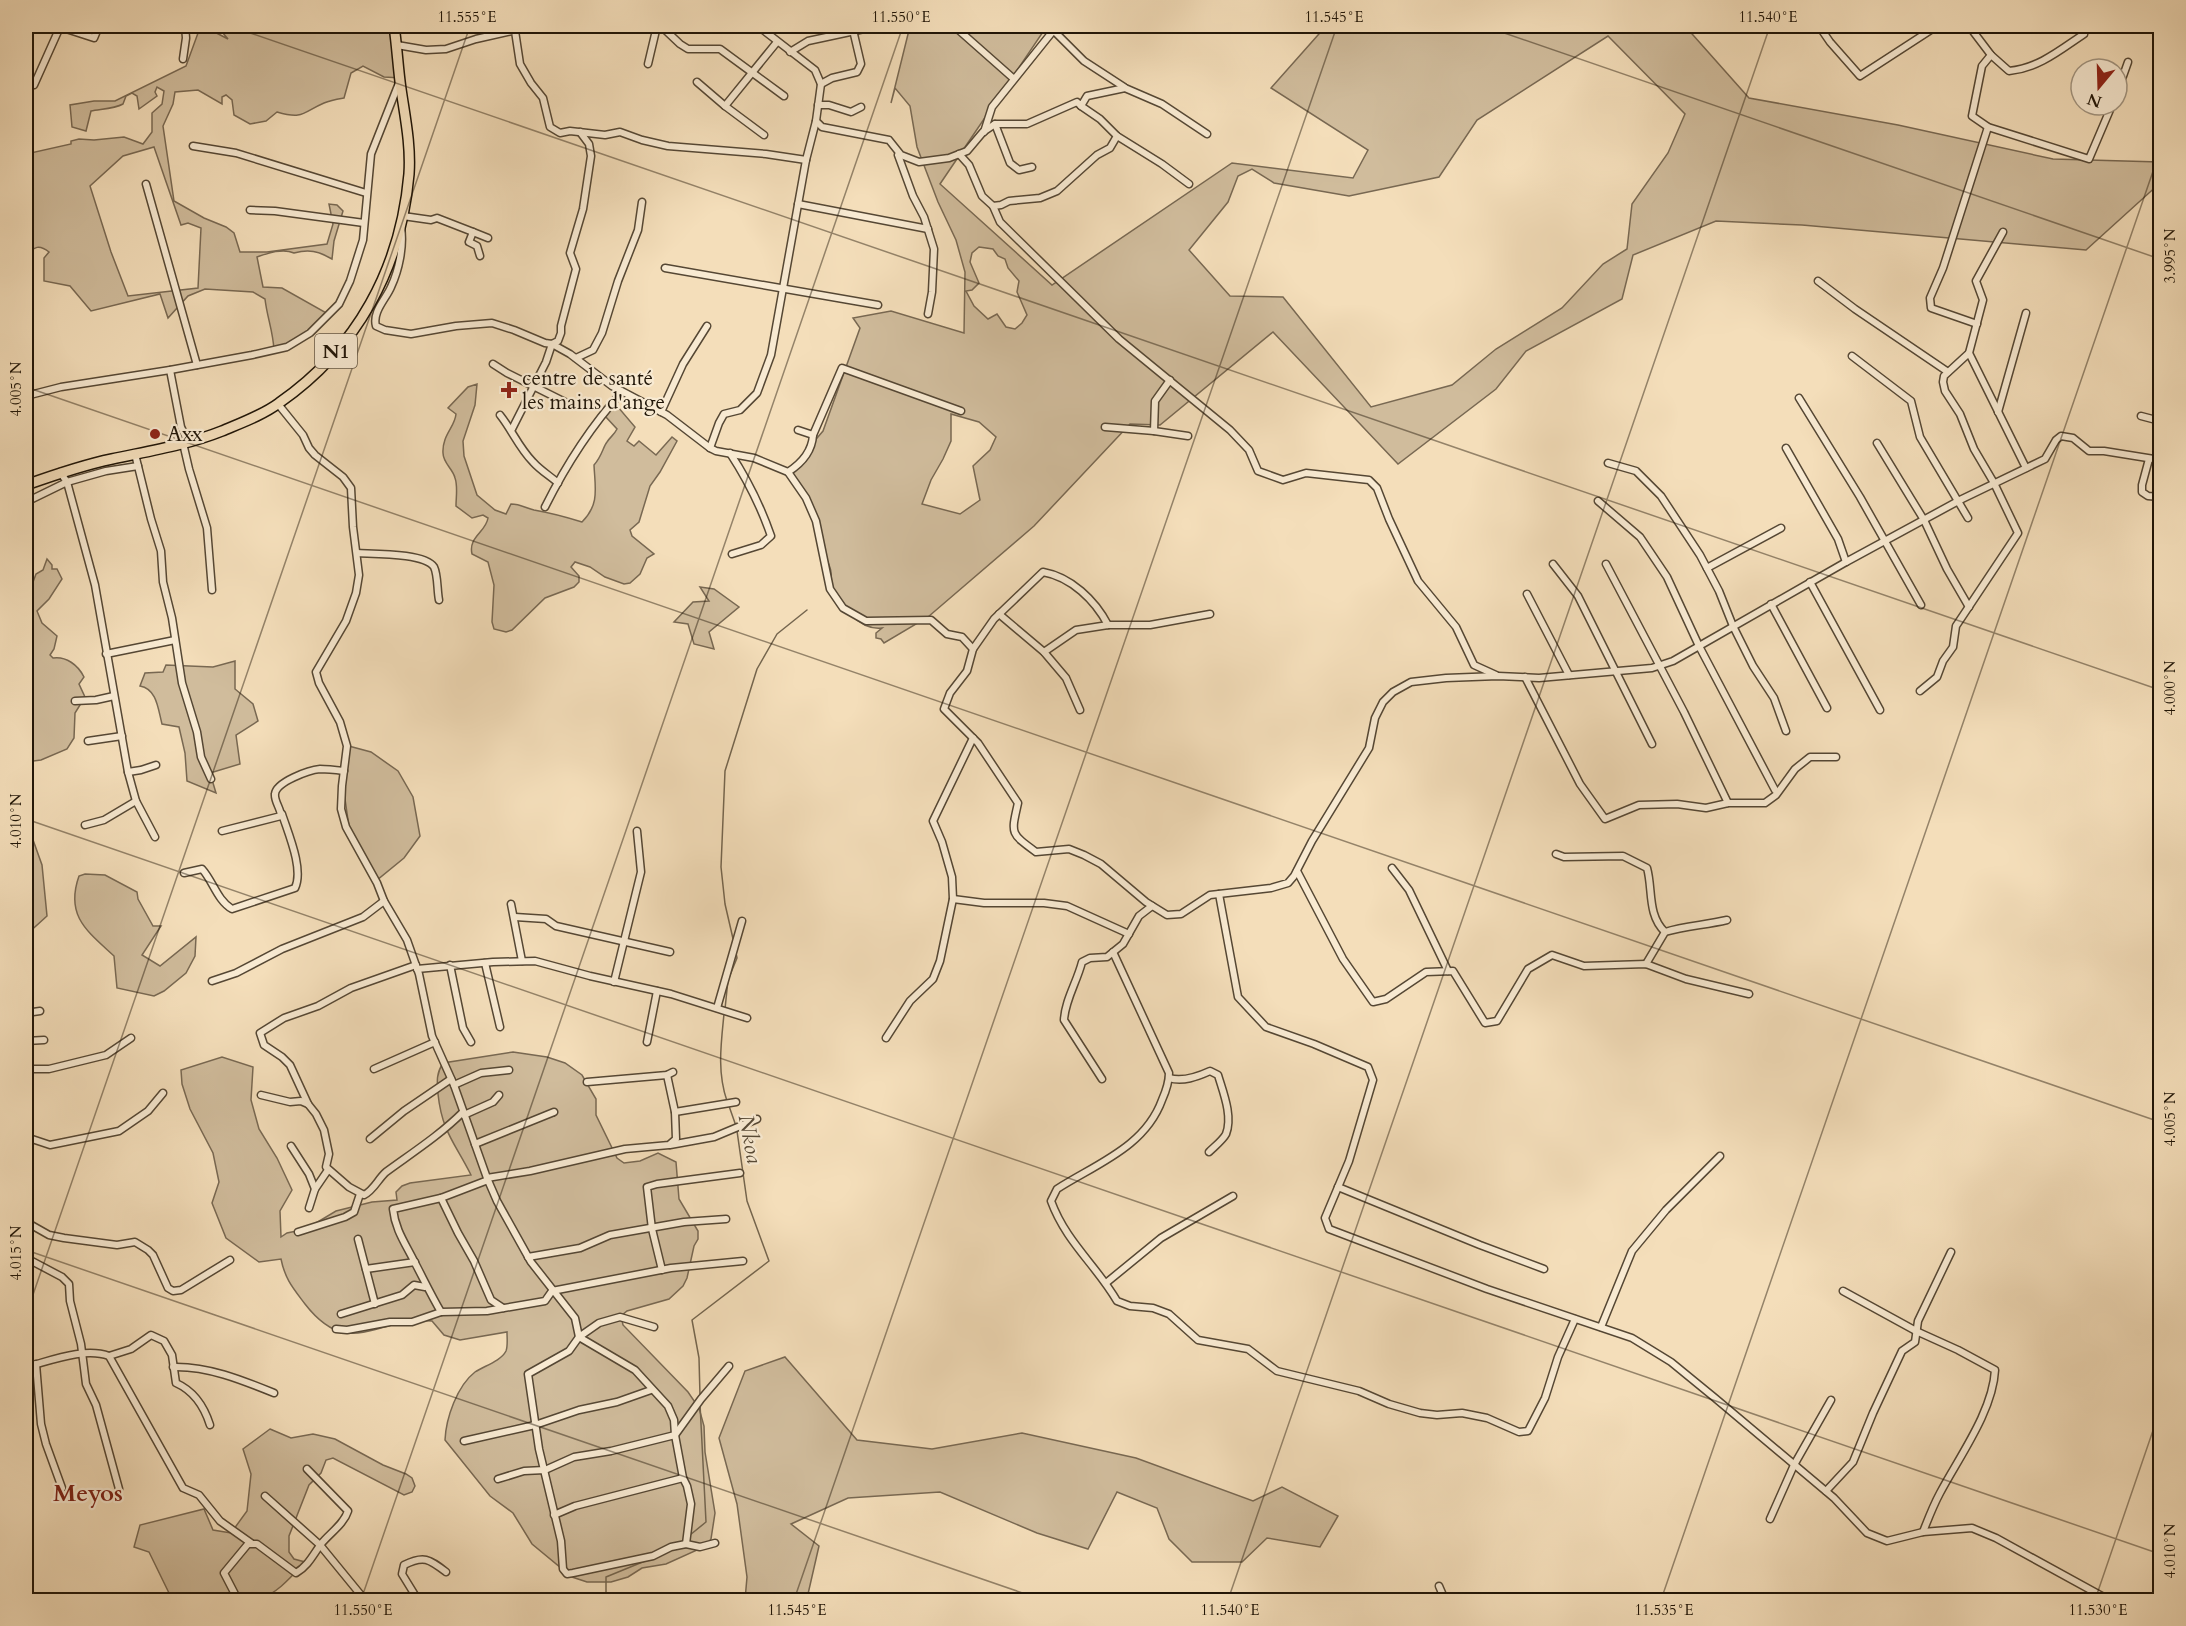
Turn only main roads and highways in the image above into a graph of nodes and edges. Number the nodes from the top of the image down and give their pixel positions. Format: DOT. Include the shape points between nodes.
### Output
graph roads {
  1 [pos="394,26"];
  2 [pos="26,485"];
  1 -- 2 [label="highway, N1" via="409,137 409,172 391,261 374,300 358,324 319,370 278,404 220,432 60,472"];
}
